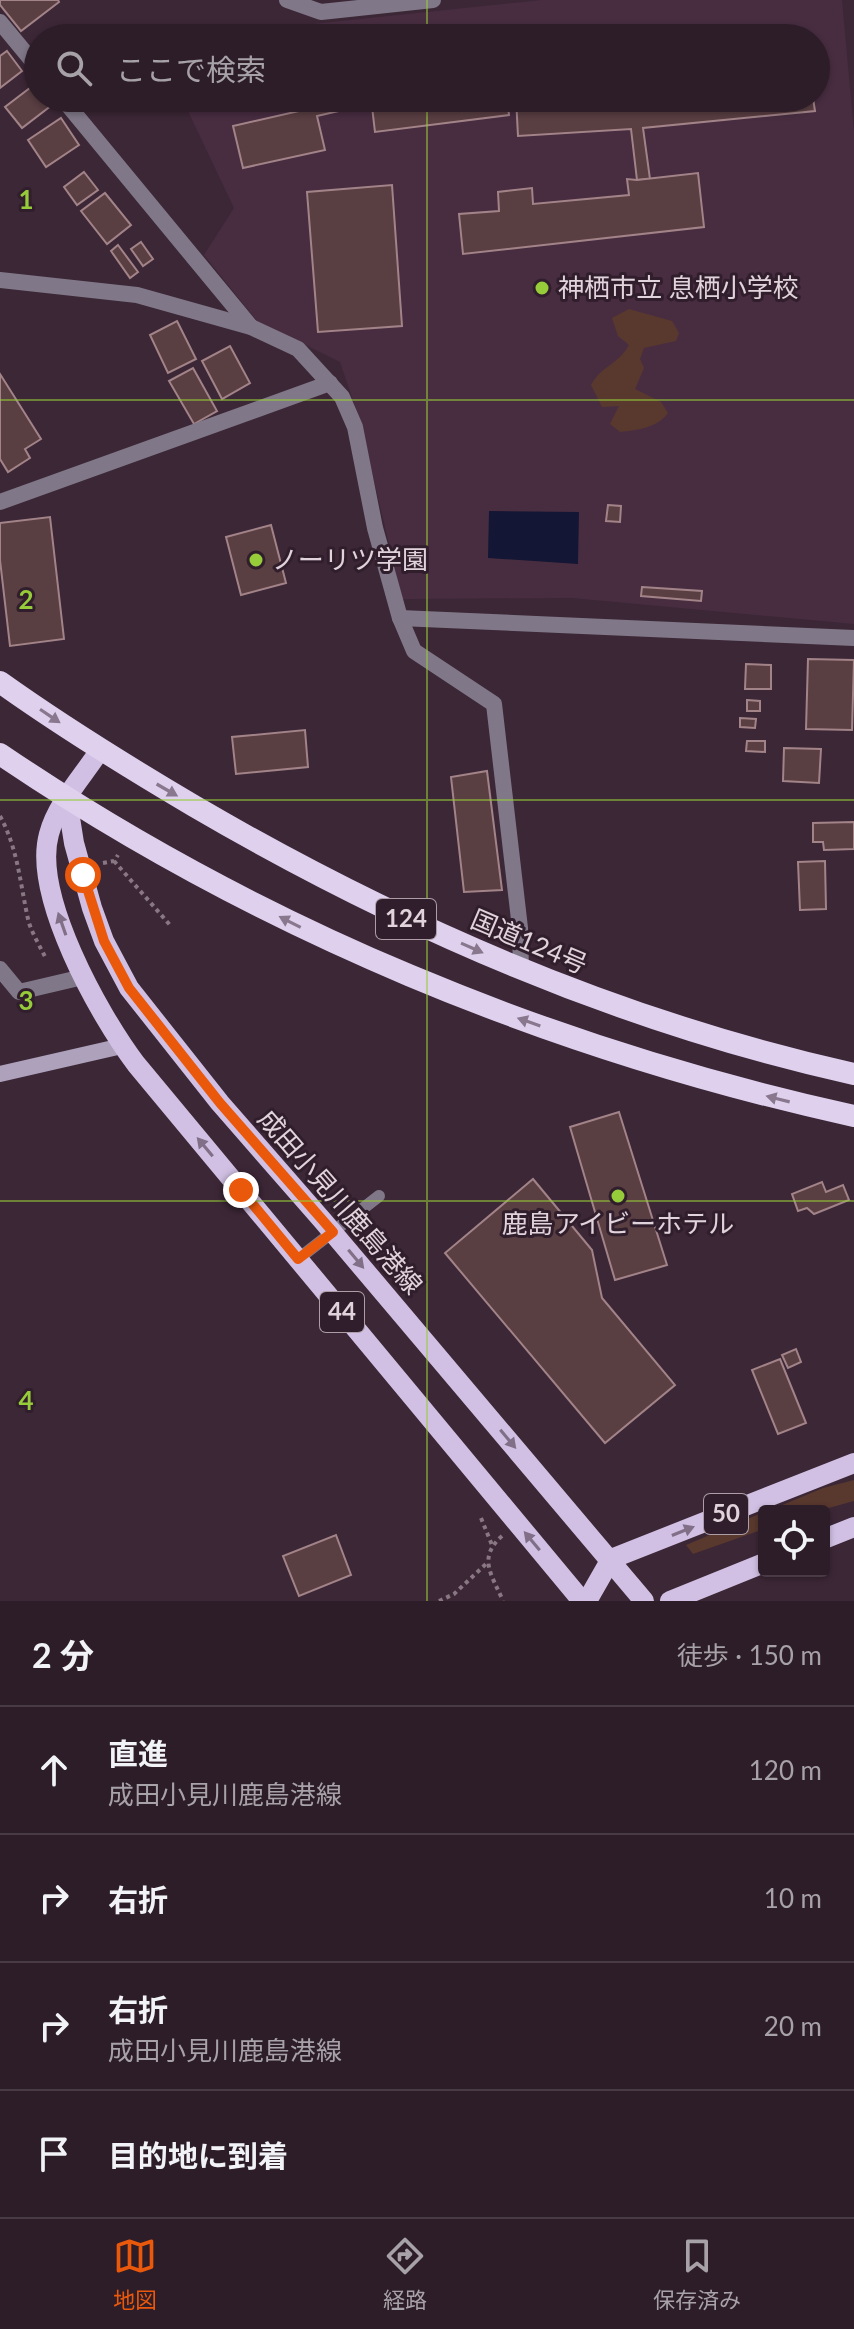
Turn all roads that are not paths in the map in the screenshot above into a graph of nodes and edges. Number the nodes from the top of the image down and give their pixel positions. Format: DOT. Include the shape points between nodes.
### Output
graph roads {
  1 [pos="287,0"];
  2 [pos="433,0"];
  3 [pos="0,22"];
  4 [pos="24,51"];
  5 [pos="74,112"];
  6 [pos="0,280"];
  7 [pos="251,327"];
  8 [pos="330,383"];
  9 [pos="0,502"];
  10 [pos="400,618"];
  11 [pos="854,638"];
  12 [pos="0,682"];
  13 [pos="100,750"];
  14 [pos="0,754"];
  15 [pos="67,799"];
  16 [pos="0,969"];
  17 [pos="521,970"];
  18 [pos="83,977"];
  19 [pos="122,1046"];
  20 [pos="0,1074"];
  21 [pos="854,1074"];
  22 [pos="854,1116"];
  23 [pos="379,1196"];
  24 [pos="333,1232"];
  25 [pos="298,1259"];
  26 [pos="854,1463"];
  27 [pos="854,1527"];
  28 [pos="830,1537"];
  29 [pos="611,1559"];
  30 [pos="758,1565"];
  31 [pos="584,1601"];
  32 [pos="644,1601"];
  33 [pos="670,1601"];
  1 -- 2 [label="street" via="321,12"];
  3 -- 4 [label="street"];
  5 -- 7 [label="street"];
  6 -- 7 [label="street" via="137,295"];
  7 -- 8 [label="street" via="298,349"];
  8 -- 9 [label="street"];
  8 -- 10 [label="street" via="355,427"];
  10 -- 11 [label="street"];
  10 -- 17 [label="street" via="414,651 494,704"];
  12 -- 13 [label="highway, 国道124号 / 124, one-way"];
  13 -- 15 [label="main road, 44"];
  13 -- 17 [label="highway, 国道124号 / 124, one-way" via="334,884"];
  14 -- 15 [label="highway, 124"];
  18 -- 15 [label="main road, 44, one-way" via="56,905 47,856 51,827"];
  22 -- 15 [label="highway, 124, one-way" via="622,1053 417,979 227,890"];
  15 -- 24 [label="main road, 成田小見川鹿島港線 / 44" via="92,908 123,978 220,1103"];
  16 -- 18 [label="street" via="19,992"];
  17 -- 21 [label="highway, 国道124号 / 124" via="733,1044"];
  18 -- 19 [label="main road, 44"];
  19 -- 20 [label="main road"];
  25 -- 19 [label="main road, 44, one-way"];
  23 -- 24 [label="lane"];
  24 -- 25 [label="lane"];
  24 -- 29 [label="main road, 成田小見川鹿島港線 / 44, one-way"];
  31 -- 25 [label="main road, 44, one-way"];
  29 -- 26 [label="main road, 50, one-way"];
  27 -- 28 [label="main road"];
  29 -- 31 [label="main road"];
  29 -- 32 [label="main road, 成田小見川鹿島港線 / 44"];
  30 -- 33 [label="main road, 50"];
}
